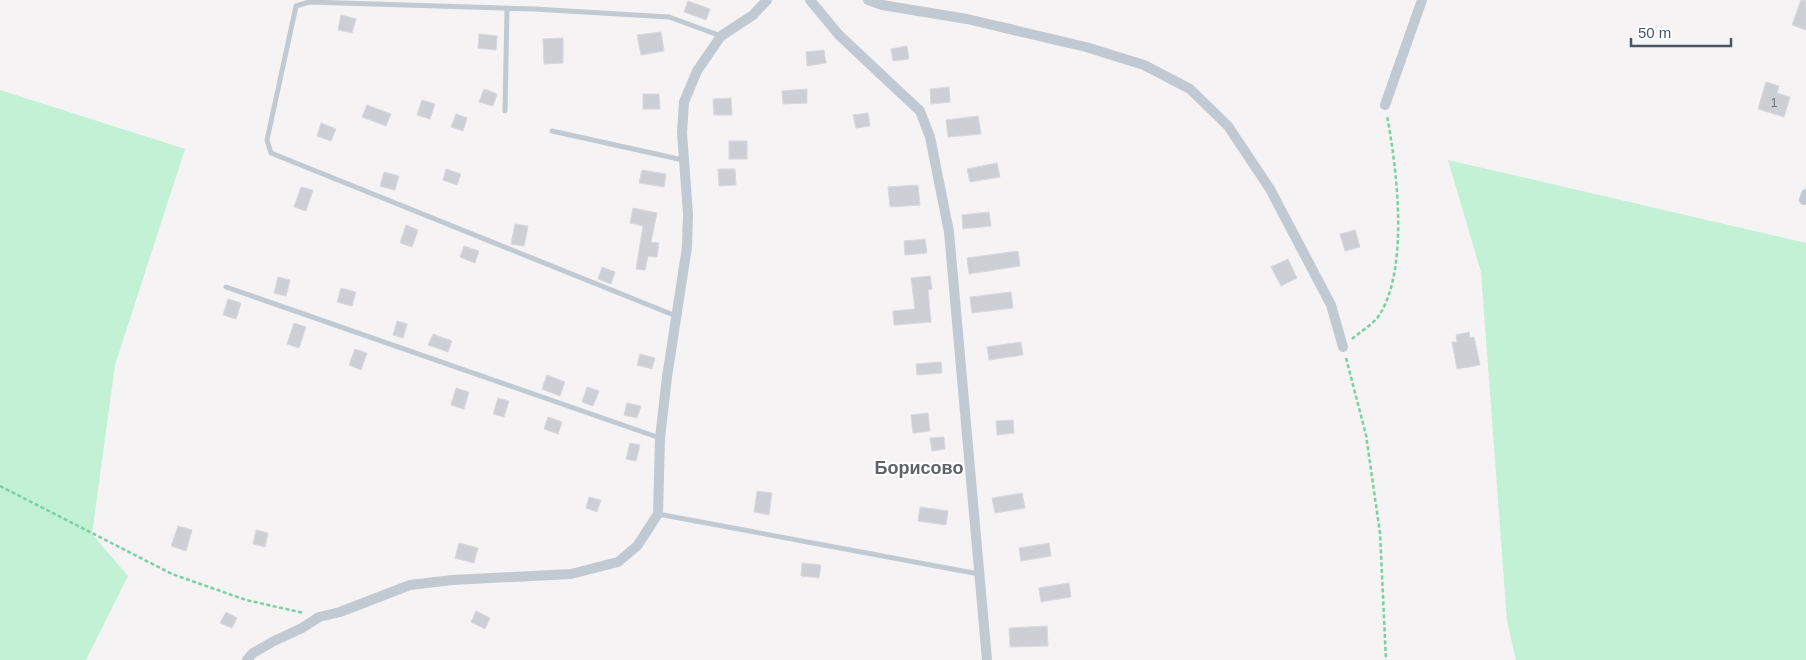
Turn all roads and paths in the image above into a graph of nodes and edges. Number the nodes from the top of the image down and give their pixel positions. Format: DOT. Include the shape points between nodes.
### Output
graph roads {
  1 [pos="768,0"];
  2 [pos="810,0"];
  3 [pos="868,0"];
  4 [pos="1422,0"];
  5 [pos="507,8"];
  6 [pos="720,36"];
  7 [pos="1385,105"];
  8 [pos="505,111"];
  9 [pos="552,131"];
  10 [pos="683,160"];
  11 [pos="226,287"];
  12 [pos="676,316"];
  13 [pos="1343,347"];
  14 [pos="660,438"];
  15 [pos="0,486"];
  16 [pos="658,514"];
  17 [pos="980,574"];
  18 [pos="319,617"];
  19 [pos="247,660"];
  20 [pos="987,660"];
  21 [pos="1386,660"];
  1 -- 6 [label="street" via="753,15"];
  2 -- 17 [label="street" via="840,35 916,106 930,136 950,232"];
  3 -- 13 [label="street" via="1086,47 1144,65 1190,90 1228,126 1270,189 1331,306"];
  4 -- 7 [label="street"];
  5 -- 6 [label="lane" via="669,17"];
  5 -- 8 [label="lane"];
  5 -- 12 [label="lane" via="308,2 296,6 267,140 271,153"];
  6 -- 10 [label="street" via="697,72 684,102"];
  7 -- 13 [label="path" via="1396,162 1395,274 1380,314"];
  9 -- 10 [label="lane"];
  10 -- 12 [label="street" via="688,222"];
  11 -- 14 [label="lane"];
  12 -- 14 [label="street"];
  13 -- 21 [label="path" via="1366,436 1372,474 1380,533"];
  14 -- 16 [label="street"];
  15 -- 18 [label="path" via="172,574 246,600"];
  16 -- 17 [label="lane"];
  16 -- 18 [label="street" via="637,546 618,562 571,574 410,585"];
  17 -- 20 [label="street"];
  18 -- 19 [label="street" via="253,653"];
}
